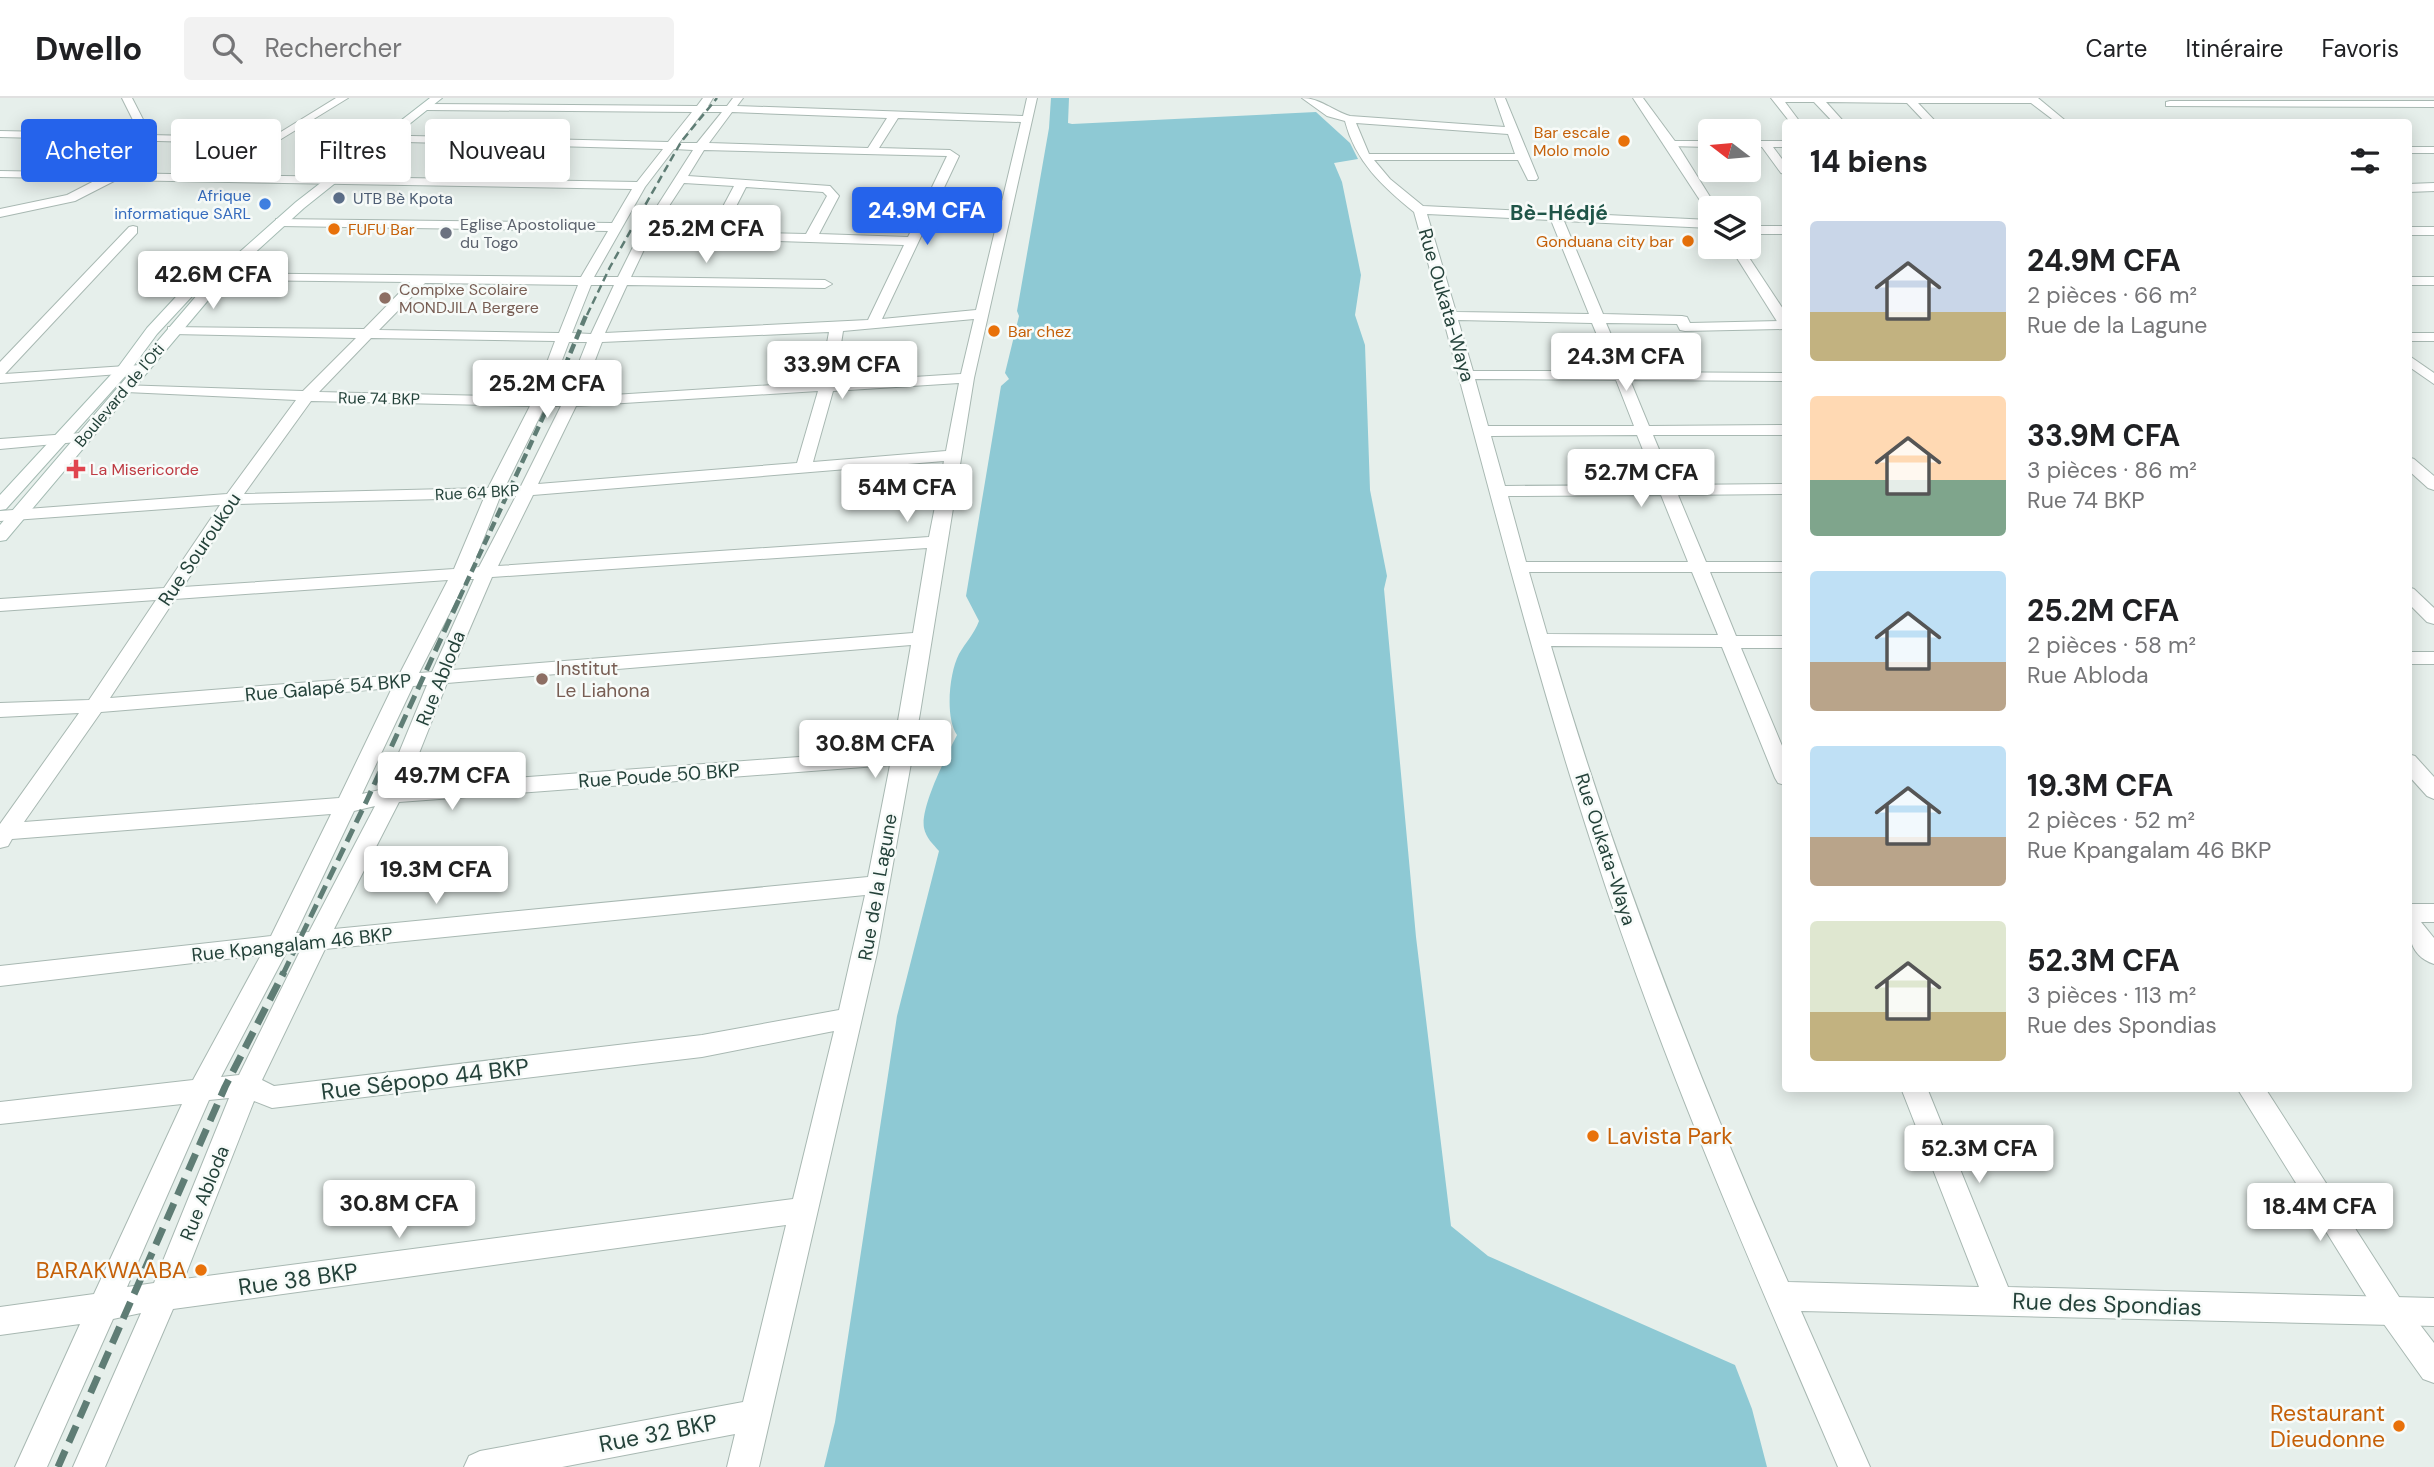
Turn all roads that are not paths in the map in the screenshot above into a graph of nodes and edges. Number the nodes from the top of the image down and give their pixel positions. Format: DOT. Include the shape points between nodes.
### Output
graph roads {
  1 [pos="127,98"];
  2 [pos="343,98"];
  3 [pos="708,98"];
  4 [pos="738,98"];
  5 [pos="1307,98"];
  6 [pos="1500,98"];
  7 [pos="1638,98"];
  8 [pos="1777,98"];
  9 [pos="1817,99"];
  10 [pos="1909,99"];
  11 [pos="2032,99"];
  12 [pos="428,101"];
  13 [pos="2166,101"];
  14 [pos="2434,104"];
  15 [pos="1030,108"];
  16 [pos="697,109"];
  17 [pos="729,109"];
  18 [pos="894,114"];
  19 [pos="2187,116"];
  20 [pos="138,119"];
  21 [pos="399,119"];
  22 [pos="407,119"];
  23 [pos="1350,119"];
  24 [pos="1793,119"];
  25 [pos="1836,119"];
  26 [pos="1928,119"];
  27 [pos="2058,119"];
  28 [pos="1512,131"];
  29 [pos="0,134"];
  30 [pos="21,135"];
  31 [pos="157,136"];
  32 [pos="21,137"];
  33 [pos="411,140"];
  34 [pos="1671,144"];
  35 [pos="1698,144"];
  36 [pos="1761,144"];
  37 [pos="1765,144"];
  38 [pos="1782,144"];
  39 [pos="701,146"];
  40 [pos="667,147"];
  41 [pos="0,148"];
  42 [pos="2412,149"];
  43 [pos="872,150"];
  44 [pos="2412,150"];
  45 [pos="2434,150"];
  46 [pos="1366,158"];
  47 [pos="1522,158"];
  48 [pos="2434,162"];
  49 [pos="1782,167"];
  50 [pos="0,174"];
  51 [pos="21,174"];
  52 [pos="157,176"];
  53 [pos="1532,178"];
  54 [pos="295,179"];
  55 [pos="681,179"];
  56 [pos="411,181"];
  57 [pos="102,182"];
  58 [pos="310,182"];
  59 [pos="328,182"];
  60 [pos="742,183"];
  61 [pos="639,186"];
  62 [pos="2412,187"];
  63 [pos="2434,187"];
  64 [pos="1704,196"];
  65 [pos="1420,211"];
  66 [pos="0,213"];
  67 [pos="1556,216"];
  68 [pos="280,222"];
  69 [pos="1698,224"];
  70 [pos="616,227"];
  71 [pos="134,230"];
  72 [pos="1761,230"];
  73 [pos="1782,230"];
  74 [pos="2412,231"];
  75 [pos="2434,231"];
  76 [pos="646,233"];
  77 [pos="714,236"];
  78 [pos="810,239"];
  79 [pos="911,241"];
  80 [pos="228,251"];
  81 [pos="247,251"];
  82 [pos="1744,259"];
  83 [pos="221,276"];
  84 [pos="422,278"];
  85 [pos="586,280"];
  86 [pos="623,280"];
  87 [pos="2412,281"];
  88 [pos="2434,281"];
  89 [pos="825,284"];
  90 [pos="982,314"];
  91 [pos="1451,316"];
  92 [pos="1597,319"];
  93 [pos="1782,319"];
  94 [pos="873,324"];
  95 [pos="1782,324"];
  96 [pos="837,327"];
  97 [pos="173,330"];
  98 [pos="368,333"];
  99 [pos="2412,337"];
  100 [pos="2434,337"];
  101 [pos="564,338"];
  102 [pos="596,338"];
  103 [pos="2412,362"];
  104 [pos="124,369"];
  105 [pos="141,369"];
  106 [pos="0,371"];
  107 [pos="1467,375"];
  108 [pos="1620,375"];
  109 [pos="1782,377"];
  110 [pos="967,378"];
  111 [pos="0,379"];
  112 [pos="2434,380"];
  113 [pos="827,387"];
  114 [pos="126,388"];
  115 [pos="307,396"];
  116 [pos="539,402"];
  117 [pos="571,402"];
  118 [pos="1643,430"];
  119 [pos="1782,430"];
  120 [pos="1481,431"];
  121 [pos="82,438"];
  122 [pos="60,439"];
  123 [pos="0,444"];
  124 [pos="953,455"];
  125 [pos="804,466"];
  126 [pos="2418,470"];
  127 [pos="2434,485"];
  128 [pos="1782,489"];
  129 [pos="526,490"];
  130 [pos="1496,491"];
  131 [pos="1668,491"];
  132 [pos="494,493"];
  133 [pos="232,499"];
  134 [pos="0,505"];
  135 [pos="18,514"];
  136 [pos="0,516"];
  137 [pos="0,536"];
  138 [pos="937,542"];
  139 [pos="1517,567"];
  140 [pos="1699,567"];
  141 [pos="1782,567"];
  142 [pos="485,573"];
  143 [pos="460,575"];
  144 [pos="171,592"];
  145 [pos="2412,597"];
  146 [pos="0,605"];
  147 [pos="2434,618"];
  148 [pos="922,638"];
  149 [pos="1538,640"];
  150 [pos="1782,642"];
  151 [pos="1728,643"];
  152 [pos="2412,658"];
  153 [pos="2434,658"];
  154 [pos="441,676"];
  155 [pos="406,680"];
  156 [pos="95,706"];
  157 [pos="0,710"];
  158 [pos="901,757"];
  159 [pos="2412,766"];
  160 [pos="1782,771"];
  161 [pos="2434,791"];
  162 [pos="392,795"];
  163 [pos="346,805"];
  164 [pos="2,834"];
  165 [pos="877,885"];
  166 [pos="2412,913"];
  167 [pos="2434,913"];
  168 [pos="2412,928"];
  169 [pos="319,940"];
  170 [pos="279,944"];
  171 [pos="2434,955"];
  172 [pos="0,976"];
  173 [pos="851,1018"];
  174 [pos="247,1085"];
  175 [pos="201,1090"];
  176 [pos="1916,1092"];
  177 [pos="2253,1092"];
  178 [pos="0,1112"];
  179 [pos="804,1210"];
  180 [pos="1779,1296"];
  181 [pos="163,1297"];
  182 [pos="1999,1300"];
  183 [pos="103,1307"];
  184 [pos="2391,1310"];
  185 [pos="2434,1312"];
  186 [pos="0,1321"];
  187 [pos="2434,1368"];
  188 [pos="754,1415"];
  189 [pos="31,1467"];
  190 [pos="89,1467"];
  191 [pos="480,1467"];
  192 [pos="743,1467"];
  193 [pos="1854,1467"];
  1 -- 20 [label="street"];
  2 -- 31 [label="street" via="273,141"];
  3 -- 16 [label="street"];
  4 -- 17 [label="street, Rue Abloda"];
  5 -- 23 [label="street" via="1331,114"];
  6 -- 28 [label="street"];
  7 -- 34 [label="street"];
  8 -- 9 [label="street"];
  8 -- 24 [label="street"];
  9 -- 10 [label="street"];
  9 -- 25 [label="street"];
  10 -- 11 [label="street"];
  10 -- 26 [label="street"];
  11 -- 27 [label="street"];
  12 -- 16 [label="street"];
  12 -- 21 [label="street, Boulevard de l'Oti"];
  12 -- 22 [label="street, Boulevard de l'Oti"];
  13 -- 14 [label="street"];
  13 -- 19 [label="street"];
  15 -- 18 [label="street"];
  15 -- 90 [label="street, Rue de la Lagune"];
  16 -- 17 [label="street"];
  16 -- 40 [label="street"];
  17 -- 18 [label="street"];
  17 -- 39 [label="street, Rue Abloda"];
  18 -- 43 [label="street"];
  23 -- 28 [label="street"];
  23 -- 46 [label="street" via="1353,139"];
  28 -- 47 [label="street"];
  29 -- 30 [label="street"];
  32 -- 41 [label="street"];
  33 -- 40 [label="street"];
  34 -- 35 [label="street"];
  34 -- 64 [label="street"];
  36 -- 37 [label="street"];
  37 -- 38 [label="street"];
  37 -- 49 [label="street"];
  39 -- 40 [label="street"];
  39 -- 43 [label="street"];
  39 -- 55 [label="street, Rue Abloda"];
  40 -- 61 [label="street"];
  42 -- 45 [label="street"];
  43 -- 79 [label="street" via="953,156"];
  44 -- 48 [label="street"];
  46 -- 47 [label="street"];
  46 -- 65 [label="street"];
  47 -- 53 [label="street"];
  50 -- 51 [label="street"];
  52 -- 54 [label="street"];
  55 -- 60 [label="street"];
  55 -- 76 [label="street, Rue Abloda"];
  56 -- 61 [label="street"];
  57 -- 66 [label="street" via="71,198"];
  58 -- 80 [label="street, Boulevard de l'Oti"];
  59 -- 68 [label="street, Boulevard de l'Oti"];
  60 -- 77 [label="street"];
  60 -- 78 [label="street" via="819,187 832,192"];
  61 -- 70 [label="street"];
  62 -- 63 [label="street"];
  65 -- 67 [label="street"];
  65 -- 91 [label="street, Rue Oukata-Waya"];
  67 -- 69 [label="street"];
  67 -- 92 [label="street"];
  68 -- 70 [label="street"];
  68 -- 81 [label="street, Boulevard de l'Oti"];
  70 -- 85 [label="street"];
  71 -- 106 [label="street"];
  72 -- 73 [label="street"];
  74 -- 75 [label="street"];
  76 -- 77 [label="street"];
  76 -- 86 [label="street, Rue Abloda"];
  77 -- 78 [label="street"];
  78 -- 79 [label="street"];
  79 -- 94 [label="street"];
  80 -- 81 [label="street"];
  80 -- 104 [label="street, Boulevard de l'Oti" via="152,331"];
  81 -- 83 [label="street, Boulevard de l'Oti"];
  82 -- 93 [label="street"];
  83 -- 84 [label="street"];
  83 -- 97 [label="street, Boulevard de l'Oti"];
  84 -- 85 [label="street"];
  84 -- 98 [label="street, Rue Souroukou"];
  85 -- 86 [label="street"];
  85 -- 101 [label="street"];
  86 -- 89 [label="street"];
  86 -- 102 [label="street, Rue Abloda"];
  87 -- 88 [label="street"];
  90 -- 94 [label="street"];
  90 -- 110 [label="street, Rue de la Lagune"];
  91 -- 92 [label="street"];
  91 -- 107 [label="street, Rue Oukata-Waya"];
  92 -- 95 [label="street" via="1682,320 1685,327"];
  92 -- 108 [label="street"];
  94 -- 96 [label="street"];
  96 -- 102 [label="street"];
  96 -- 113 [label="street"];
  97 -- 98 [label="street"];
  97 -- 105 [label="street, Boulevard de l'Oti"];
  98 -- 101 [label="street"];
  98 -- 115 [label="street, Rue Souroukou"];
  99 -- 100 [label="street"];
  101 -- 102 [label="street"];
  101 -- 116 [label="street"];
  102 -- 117 [label="street, Rue Abloda"];
  103 -- 112 [label="street"];
  104 -- 105 [label="street"];
  104 -- 111 [label="street"];
  104 -- 122 [label="street, Boulevard de l'Oti"];
  105 -- 114 [label="street, Boulevard de l'Oti"];
  107 -- 108 [label="street"];
  107 -- 120 [label="street, Rue Oukata-Waya"];
  108 -- 109 [label="street"];
  108 -- 118 [label="street"];
  110 -- 113 [label="street, Rue 74 BKP"];
  110 -- 124 [label="street, Rue de la Lagune"];
  113 -- 117 [label="street, Rue 74 BKP"];
  113 -- 125 [label="street"];
  114 -- 115 [label="street, Rue 74 BKP"];
  114 -- 121 [label="street, Boulevard de l'Oti"];
  115 -- 116 [label="street, Rue 74 BKP"];
  115 -- 133 [label="street, Rue Souroukou"];
  116 -- 117 [label="street, Rue 74 BKP"];
  116 -- 132 [label="street"];
  117 -- 129 [label="street, Rue Abloda"];
  118 -- 119 [label="street"];
  118 -- 120 [label="street"];
  118 -- 131 [label="street"];
  120 -- 130 [label="street, Rue Oukata-Waya"];
  121 -- 122 [label="street"];
  121 -- 135 [label="street, Boulevard de l'Oti"];
  122 -- 123 [label="street"];
  122 -- 134 [label="street, Boulevard de l'Oti"];
  124 -- 125 [label="street, Rue 64 BKP"];
  124 -- 138 [label="street, Rue de la Lagune"];
  125 -- 129 [label="street, Rue 64 BKP"];
  126 -- 127 [label="street"];
  128 -- 131 [label="street"];
  129 -- 132 [label="street, Rue 64 BKP"];
  129 -- 142 [label="street, Rue Abloda"];
  130 -- 131 [label="street"];
  130 -- 139 [label="street, Rue Oukata-Waya"];
  131 -- 140 [label="street"];
  132 -- 133 [label="street, Rue 64 BKP"];
  132 -- 143 [label="street"];
  133 -- 135 [label="street, Rue 64 BKP"];
  133 -- 144 [label="street, Rue Souroukou"];
  135 -- 136 [label="street, Rue 64 BKP"];
  135 -- 137 [label="street, Boulevard de l'Oti"];
  138 -- 142 [label="street"];
  138 -- 148 [label="street, Rue de la Lagune"];
  139 -- 140 [label="street"];
  139 -- 149 [label="street, Rue Oukata-Waya"];
  140 -- 141 [label="street"];
  140 -- 151 [label="street"];
  142 -- 143 [label="street"];
  142 -- 154 [label="street, Rue Abloda"];
  143 -- 144 [label="street"];
  143 -- 155 [label="street"];
  144 -- 146 [label="street"];
  144 -- 156 [label="street, Rue Souroukou"];
  145 -- 147 [label="street"];
  148 -- 154 [label="street, Rue Galapé 54 BKP"];
  148 -- 158 [label="street, Rue de la Lagune"];
  149 -- 151 [label="street"];
  149 -- 180 [label="street, Rue Oukata-Waya" via="1644,964"];
  150 -- 151 [label="street"];
  151 -- 160 [label="street"];
  152 -- 153 [label="street"];
  154 -- 155 [label="street, Rue Galapé 54 BKP"];
  154 -- 162 [label="street, Rue Abloda"];
  155 -- 156 [label="street, Rue Galapé 54 BKP"];
  155 -- 163 [label="street"];
  156 -- 157 [label="street, Rue Galapé 54 BKP"];
  156 -- 164 [label="street, Rue Souroukou"];
  158 -- 162 [label="street, Rue Poude 50 BKP"];
  158 -- 165 [label="street, Rue de la Lagune"];
  159 -- 161 [label="street"];
  162 -- 163 [label="street, Rue Poude 50 BKP"];
  162 -- 169 [label="street, Rue Abloda"];
  163 -- 164 [label="street, Rue Poude 50 BKP"];
  163 -- 170 [label="street"];
  165 -- 169 [label="street, Rue Kpangalam 46 BKP"];
  165 -- 173 [label="street, Rue de la Lagune"];
  166 -- 167 [label="street"];
  168 -- 171 [label="street"];
  169 -- 170 [label="street, Rue Kpangalam 46 BKP"];
  169 -- 174 [label="street, Rue Abloda"];
  170 -- 172 [label="street, Rue Kpangalam 46 BKP"];
  170 -- 175 [label="street"];
  173 -- 174 [label="street, Rue Sépopo 44 BKP" via="702,1046 272,1097"];
  173 -- 179 [label="street, Rue de la Lagune"];
  174 -- 175 [label="street, Rue Sépopo 44 BKP"];
  174 -- 181 [label="street, Rue Abloda"];
  175 -- 178 [label="street, Rue Sépopo 44 BKP"];
  175 -- 183 [label="street"];
  176 -- 182 [label="street"];
  177 -- 184 [label="street"];
  179 -- 181 [label="street, Rue 38 BKP"];
  179 -- 188 [label="street, Rue de la Lagune"];
  180 -- 182 [label="street, Rue des Spondias"];
  180 -- 193 [label="street, Rue Oukata-Waya"];
  181 -- 183 [label="street, Rue 38 BKP"];
  181 -- 190 [label="street, Rue Abloda"];
  182 -- 184 [label="street, Rue des Spondias"];
  183 -- 186 [label="street, Rue 38 BKP"];
  183 -- 189 [label="street"];
  184 -- 185 [label="street, Rue des Spondias"];
  184 -- 187 [label="street"];
  188 -- 191 [label="street, Rue 32 BKP"];
  188 -- 192 [label="street, Rue de la Lagune"];
}
